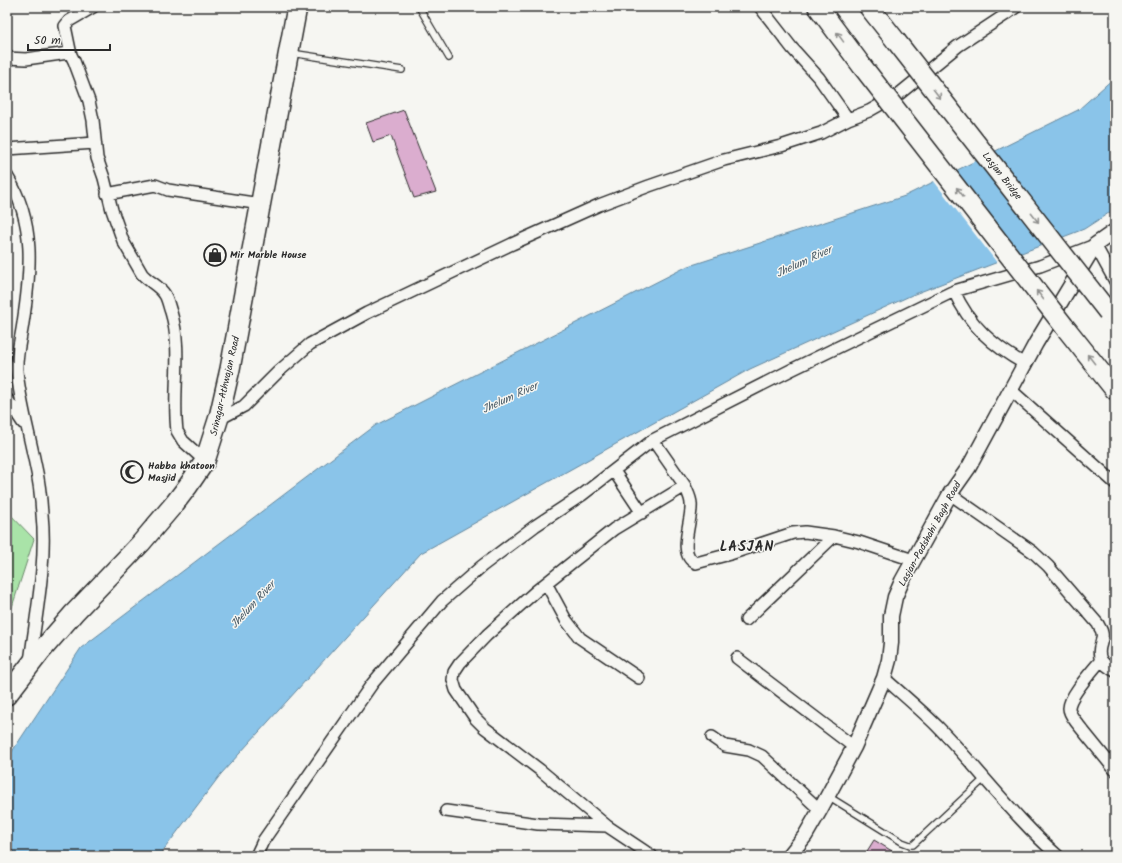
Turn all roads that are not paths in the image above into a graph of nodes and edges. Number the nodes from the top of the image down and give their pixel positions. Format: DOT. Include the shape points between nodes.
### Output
graph roads {
  1 [pos="93,7"];
  2 [pos="297,7"];
  3 [pos="419,7"];
  4 [pos="760,7"];
  5 [pos="819,7"];
  6 [pos="869,7"];
  7 [pos="1016,7"];
  8 [pos="288,53"];
  9 [pos="71,55"];
  10 [pos="7,58"];
  11 [pos="449,58"];
  12 [pos="402,70"];
  13 [pos="848,119"];
  14 [pos="95,143"];
  15 [pos="7,149"];
  16 [pos="7,176"];
  17 [pos="107,194"];
  18 [pos="261,204"];
  19 [pos="1115,231"];
  20 [pos="1095,245"];
  21 [pos="1115,281"];
  22 [pos="954,291"];
  23 [pos="1112,316"];
  24 [pos="1025,364"];
  25 [pos="1011,390"];
  26 [pos="1115,390"];
  27 [pos="7,399"];
  28 [pos="219,417"];
  29 [pos="28,432"];
  30 [pos="653,440"];
  31 [pos="206,462"];
  32 [pos="614,471"];
  33 [pos="1115,483"];
  34 [pos="685,486"];
  35 [pos="950,494"];
  36 [pos="642,513"];
  37 [pos="834,536"];
  38 [pos="913,560"];
  39 [pos="546,583"];
  40 [pos="746,620"];
  41 [pos="737,658"];
  42 [pos="1100,660"];
  43 [pos="29,667"];
  44 [pos="1115,671"];
  45 [pos="639,678"];
  46 [pos="884,678"];
  47 [pos="7,695"];
  48 [pos="712,737"];
  49 [pos="854,747"];
  50 [pos="1115,770"];
  51 [pos="984,779"];
  52 [pos="827,795"];
  53 [pos="820,810"];
  54 [pos="446,811"];
  55 [pos="607,826"];
  56 [pos="256,856"];
  57 [pos="652,856"];
  58 [pos="789,856"];
  59 [pos="1058,856"];
  1 -- 9 [label="street" via="65,26"];
  2 -- 8 [label="highway, Srinagar-Athwajan Road"];
  3 -- 11 [label="lane"];
  4 -- 13 [label="street" via="819,78"];
  26 -- 5 [label="highway, one-way, bridge" via="862,66"];
  6 -- 23 [label="highway, Lasjan Bridge, one-way, bridge"];
  7 -- 13 [label="street" via="958,46 899,94 869,111"];
  8 -- 12 [label="lane"];
  8 -- 18 [label="highway, Srinagar-Athwajan Road"];
  9 -- 10 [label="street" via="62,53 26,59"];
  9 -- 14 [label="street" via="89,101 94,120"];
  13 -- 28 [label="street" via="814,135 724,160 649,186 512,244 367,313 310,344 244,406"];
  14 -- 15 [label="street"];
  14 -- 17 [label="street"];
  16 -- 29 [label="street" via="13,185 29,235 29,280 17,369"];
  17 -- 18 [label="street" via="155,185 168,190"];
  17 -- 31 [label="street" via="123,241 138,269 146,279 160,289 167,301 176,334 177,431 183,441"];
  18 -- 28 [label="highway, Srinagar-Athwajan Road"];
  19 -- 20 [label="street"];
  20 -- 21 [label="street"];
  20 -- 22 [label="street" via="1040,266"];
  20 -- 24 [label="street, Lasjan-Padshahi Bagh Road"];
  22 -- 24 [label="street" via="982,334"];
  22 -- 30 [label="street"];
  24 -- 25 [label="street, Lasjan-Padshahi Bagh Road"];
  25 -- 33 [label="street"];
  25 -- 35 [label="street, Lasjan-Padshahi Bagh Road" via="969,467"];
  27 -- 29 [label="street"];
  28 -- 31 [label="highway, Srinagar-Athwajan Road"];
  29 -- 43 [label="street" via="43,515 40,586"];
  30 -- 32 [label="street"];
  30 -- 34 [label="street"];
  31 -- 43 [label="highway, Srinagar-Athwajan Road" via="141,543 74,613"];
  32 -- 36 [label="street"];
  32 -- 56 [label="street" via="482,566 442,601 372,684 263,841"];
  34 -- 36 [label="street"];
  34 -- 37 [label="street" via="691,503 686,549 696,562 730,554 793,533 810,532"];
  35 -- 38 [label="street, Lasjan-Padshahi Bagh Road"];
  35 -- 42 [label="street" via="1033,552 1048,566 1098,624 1102,632 1098,652"];
  36 -- 39 [label="street" via="614,529"];
  37 -- 38 [label="street"];
  37 -- 40 [label="street"];
  38 -- 46 [label="street, Lasjan-Padshahi Bagh Road" via="895,597 891,616 889,660"];
  39 -- 45 [label="street" via="566,620 580,638"];
  39 -- 55 [label="street" via="492,630 460,663 454,672 453,680 456,690 485,728"];
  41 -- 49 [label="street"];
  42 -- 44 [label="street"];
  42 -- 50 [label="street" via="1076,692 1069,708 1076,722"];
  43 -- 47 [label="highway, Srinagar-Athwajan Road"];
  46 -- 49 [label="street, Lasjan-Padshahi Bagh Road"];
  46 -- 51 [label="street" via="938,727"];
  48 -- 53 [label="street" via="725,746 749,750 762,756"];
  49 -- 52 [label="street, Lasjan-Padshahi Bagh Road"];
  51 -- 52 [label="lane" via="913,845 902,842"];
  51 -- 59 [label="street"];
  52 -- 53 [label="street, Lasjan-Padshahi Bagh Road"];
  53 -- 58 [label="street, Lasjan-Padshahi Bagh Road" via="805,836"];
  54 -- 55 [label="street" via="538,824"];
  55 -- 57 [label="street"];
}
